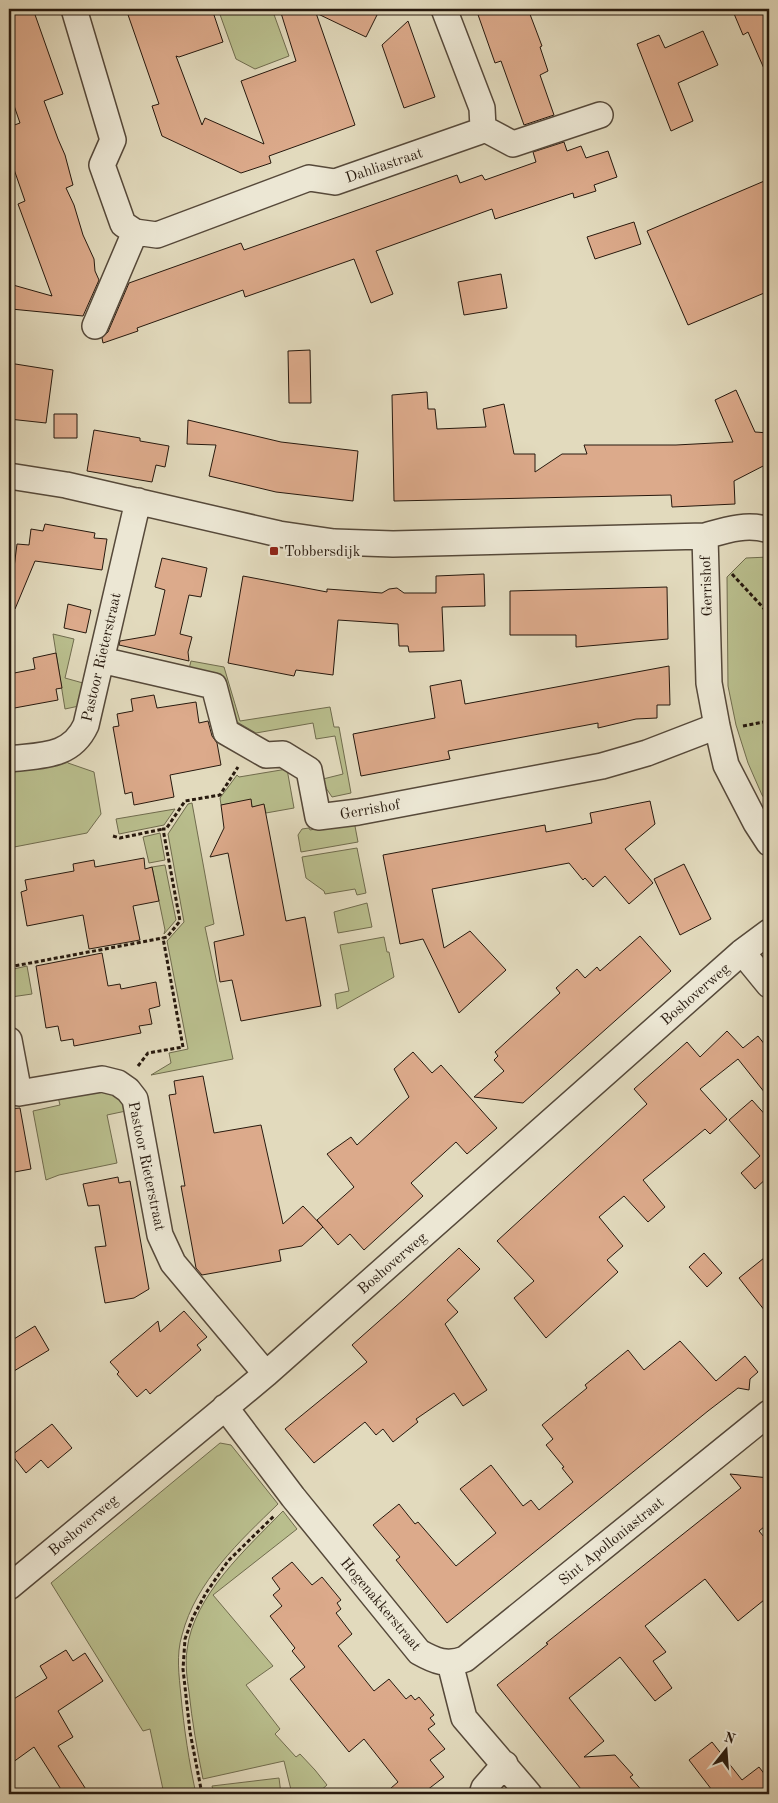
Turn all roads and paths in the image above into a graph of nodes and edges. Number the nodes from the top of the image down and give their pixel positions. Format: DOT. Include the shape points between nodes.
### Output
graph roads {
  1 [pos="74,9"];
  2 [pos="444,9"];
  3 [pos="600,116"];
  4 [pos="483,128"];
  5 [pos="135,232"];
  6 [pos="96,326"];
  7 [pos="9,476"];
  8 [pos="138,501"];
  9 [pos="769,530"];
  10 [pos="704,536"];
  11 [pos="730,572"];
  12 [pos="769,614"];
  13 [pos="101,660"];
  14 [pos="717,726"];
  15 [pos="250,746"];
  16 [pos="9,759"];
  17 [pos="163,830"];
  18 [pos="113,836"];
  19 [pos="769,843"];
  20 [pos="769,932"];
  21 [pos="163,938"];
  22 [pos="742,952"];
  23 [pos="9,967"];
  24 [pos="769,986"];
  25 [pos="9,1040"];
  26 [pos="123,1086"];
  27 [pos="14,1094"];
  28 [pos="266,1374"];
  29 [pos="225,1407"];
  30 [pos="769,1413"];
  31 [pos="293,1497"];
  32 [pos="9,1587"];
  33 [pos="450,1663"];
  34 [pos="505,1764"];
  35 [pos="202,1794"];
  36 [pos="482,1794"];
  37 [pos="529,1794"];
  1 -- 5 [label="street" via="113,140 102,165 123,224"];
  2 -- 4 [label="street" via="482,108"];
  3 -- 4 [label="street" via="513,144"];
  4 -- 5 [label="street, Dahliastraat" via="334,182 309,178 157,235"];
  5 -- 6 [label="street"];
  7 -- 8 [label="street"];
  8 -- 10 [label="street" via="279,534 334,542 393,544"];
  8 -- 13 [label="street, Pastoor Rieterstraat"];
  9 -- 10 [label="street" via="758,526 738,527"];
  10 -- 14 [label="street, Gerrishof" via="709,683"];
  11 -- 12 [label="path"];
  13 -- 15 [label="street, Gerrishof" via="214,686 226,732"];
  13 -- 16 [label="street, Pastoor Rieterstraat" via="86,725 75,743 58,752"];
  14 -- 15 [label="street, Gerrishof" via="602,766 318,817 309,770 283,754 266,755"];
  14 -- 19 [label="street, Gerrishof" via="726,765"];
  15 -- 17 [label="path" via="220,795 185,801"];
  17 -- 18 [label="path" via="120,838"];
  17 -- 21 [label="path" via="180,921"];
  20 -- 22 [label="street, Boshoverweg"];
  21 -- 23 [label="path"];
  21 -- 26 [label="path" via="183,1046 148,1053"];
  22 -- 24 [label="street"];
  22 -- 28 [label="street, Boshoverweg"];
  25 -- 27 [label="street, Pastoor Rieterstraat"];
  26 -- 27 [label="street, Pastoor Rieterstraat" via="102,1079"];
  26 -- 28 [label="street, Pastoor Rieterstraat" via="135,1099 160,1235 173,1263"];
  28 -- 29 [label="street, Boshoverweg"];
  29 -- 31 [label="street, Hogenakkerstraat"];
  29 -- 32 [label="street, Boshoverweg"];
  30 -- 33 [label="street, Sint Apolloniastraat" via="465,1659"];
  31 -- 33 [label="street, Hogenakkerstraat" via="418,1652"];
  31 -- 35 [label="path" via="228,1561 192,1617 185,1639 183,1669 188,1723"];
  33 -- 34 [label="street" via="464,1718"];
  34 -- 36 [label="street"];
  34 -- 37 [label="street"];
}
